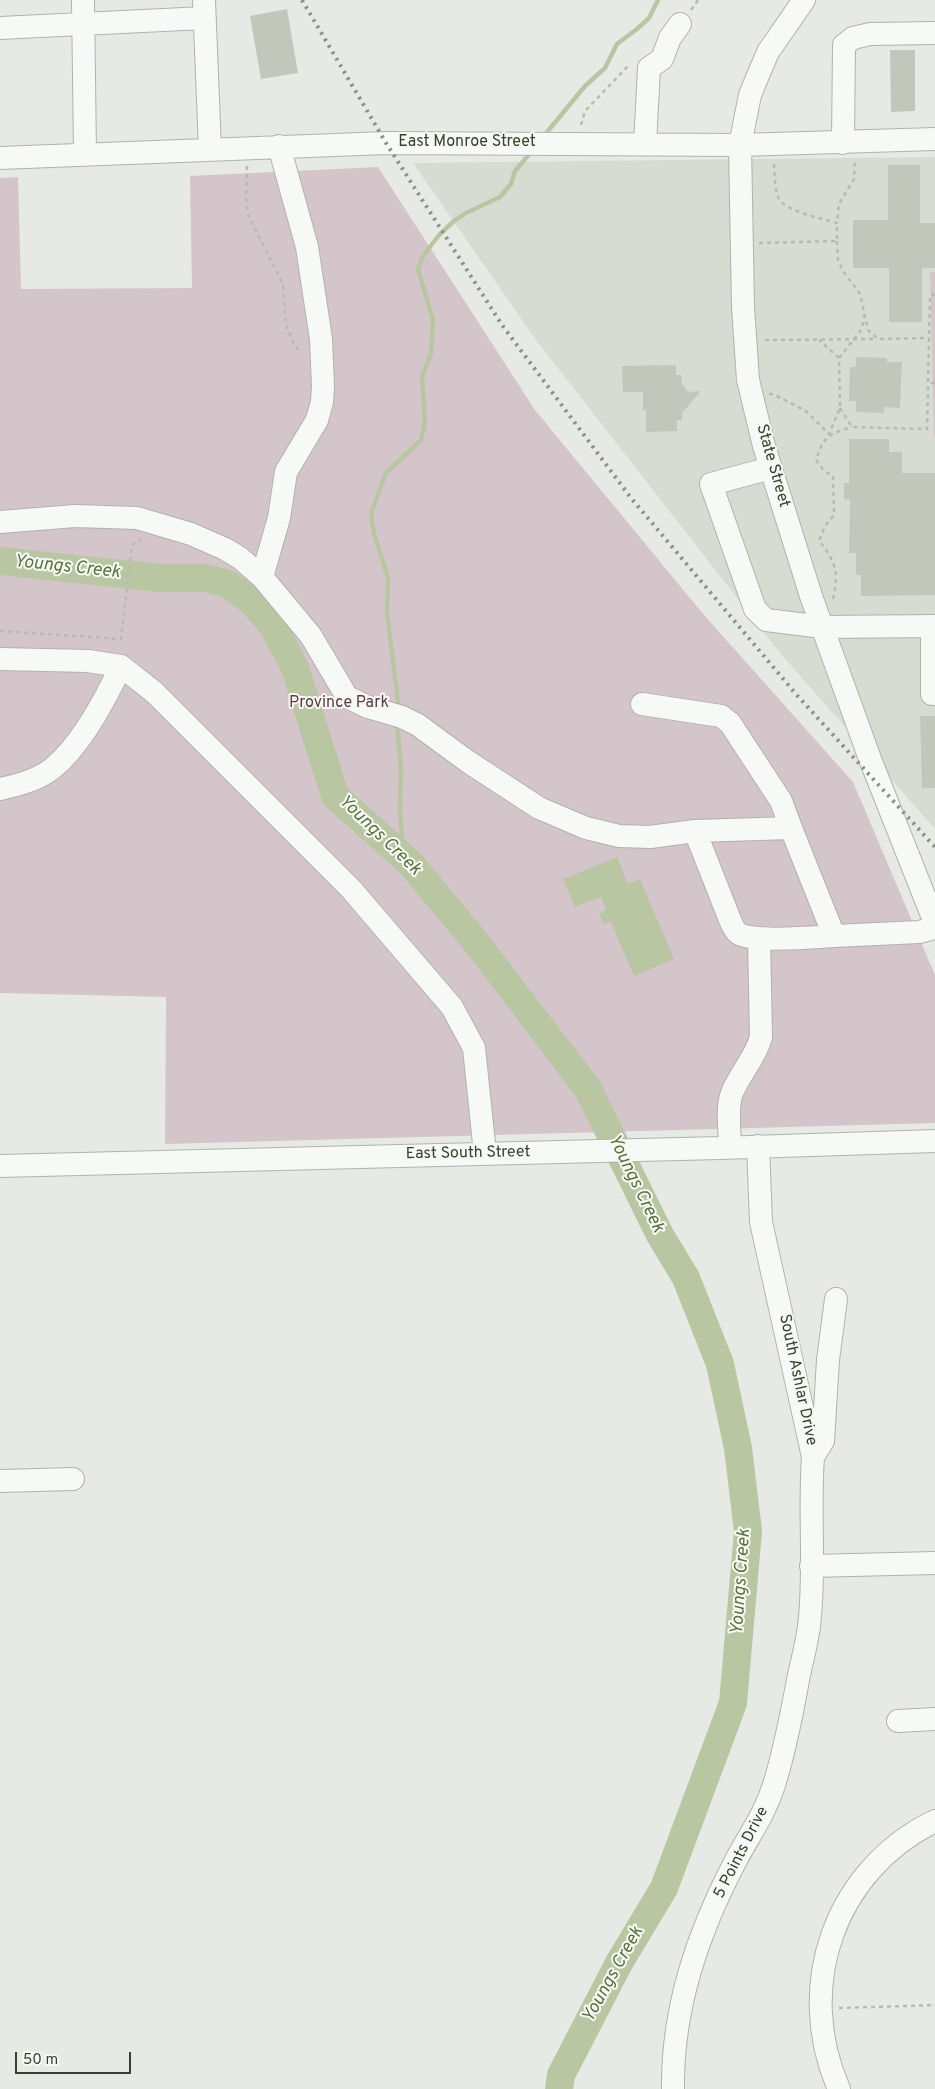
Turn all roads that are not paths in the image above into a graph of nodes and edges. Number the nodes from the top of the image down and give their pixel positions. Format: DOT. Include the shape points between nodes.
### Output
graph roads {
  1 [pos="83,0"];
  2 [pos="804,0"];
  3 [pos="204,9"];
  4 [pos="83,23"];
  5 [pos="680,24"];
  6 [pos="0,28"];
  7 [pos="935,33"];
  8 [pos="935,139"];
  9 [pos="644,144"];
  10 [pos="740,146"];
  11 [pos="849,148"];
  12 [pos="210,149"];
  13 [pos="85,154"];
  14 [pos="281,154"];
  15 [pos="0,158"];
  16 [pos="771,468"];
  17 [pos="0,522"];
  18 [pos="262,577"];
  19 [pos="827,618"];
  20 [pos="933,626"];
  21 [pos="933,657"];
  22 [pos="0,660"];
  23 [pos="122,666"];
  24 [pos="935,694"];
  25 [pos="642,704"];
  26 [pos="0,789"];
  27 [pos="791,828"];
  28 [pos="695,831"];
  29 [pos="935,922"];
  30 [pos="935,928"];
  31 [pos="834,936"];
  32 [pos="759,938"];
  33 [pos="935,1140"];
  34 [pos="758,1146"];
  35 [pos="725,1148"];
  36 [pos="485,1153"];
  37 [pos="0,1166"];
  38 [pos="836,1299"];
  39 [pos="813,1458"];
  40 [pos="73,1479"];
  41 [pos="0,1481"];
  42 [pos="935,1563"];
  43 [pos="811,1566"];
  44 [pos="810,1616"];
  45 [pos="935,1719"];
  46 [pos="898,1721"];
  47 [pos="935,1821"];
  48 [pos="673,2089"];
  49 [pos="839,2089"];
  1 -- 4 [label="street"];
  2 -- 10 [label="street, State Street" via="768,52 750,95"];
  3 -- 4 [label="street"];
  3 -- 12 [label="street"];
  4 -- 6 [label="street"];
  4 -- 13 [label="street"];
  5 -- 9 [label="street" via="662,59 649,68"];
  7 -- 11 [label="street" via="870,34 853,38 844,45"];
  8 -- 11 [label="street, East Monroe Street"];
  9 -- 10 [label="street, East Monroe Street"];
  9 -- 14 [label="street, East Monroe Street" via="386,143"];
  10 -- 11 [label="street, East Monroe Street"];
  10 -- 16 [label="street, State Street" via="748,380"];
  12 -- 13 [label="street, East Monroe Street"];
  12 -- 14 [label="street, East Monroe Street"];
  13 -- 15 [label="street, East Monroe Street"];
  14 -- 18 [label="street" via="307,247 321,339 323,386 317,420 286,472 279,518"];
  16 -- 19 [label="street, State Street" via="811,596"];
  16 -- 19 [label="street" via="711,484 755,609 766,620"];
  17 -- 18 [label="street" via="75,516 137,518 191,534 225,549"];
  18 -- 28 [label="street" via="310,636 347,697 418,725 539,808 586,828 634,837"];
  19 -- 20 [label="street"];
  19 -- 29 [label="street, State Street" via="870,759"];
  20 -- 21 [label="street"];
  21 -- 24 [label="street" via="932,694"];
  22 -- 23 [label="street" via="88,661"];
  23 -- 26 [label="street" via="76,743 53,768 25,783"];
  23 -- 36 [label="street" via="154,692 351,889 452,1007 474,1048"];
  25 -- 27 [label="street" via="722,716 730,723 781,801"];
  27 -- 28 [label="street"];
  27 -- 31 [label="street"];
  28 -- 32 [label="street" via="737,933"];
  30 -- 31 [label="street" via="919,932"];
  31 -- 32 [label="street"];
  32 -- 35 [label="street" via="761,1037 730,1101"];
  33 -- 34 [label="street, East South Street"];
  34 -- 35 [label="street, East South Street"];
  34 -- 39 [label="street, South Ashlar Drive" via="763,1231"];
  35 -- 36 [label="street, East South Street"];
  36 -- 37 [label="street, East South Street"];
  38 -- 39 [label="street" via="823,1441"];
  39 -- 43 [label="street, South Ashlar Drive"];
  40 -- 41 [label="street"];
  42 -- 43 [label="street"];
  43 -- 44 [label="street, South Ashlar Drive"];
  44 -- 48 [label="street, 5 Points Drive" via="792,1711 765,1812 735,1862 700,1936 688,1972 672,2073"];
  45 -- 46 [label="street"];
  47 -- 49 [label="street" via="879,1860 858,1885 828,1944 821,1976 819,2009 823,2040"];
}
